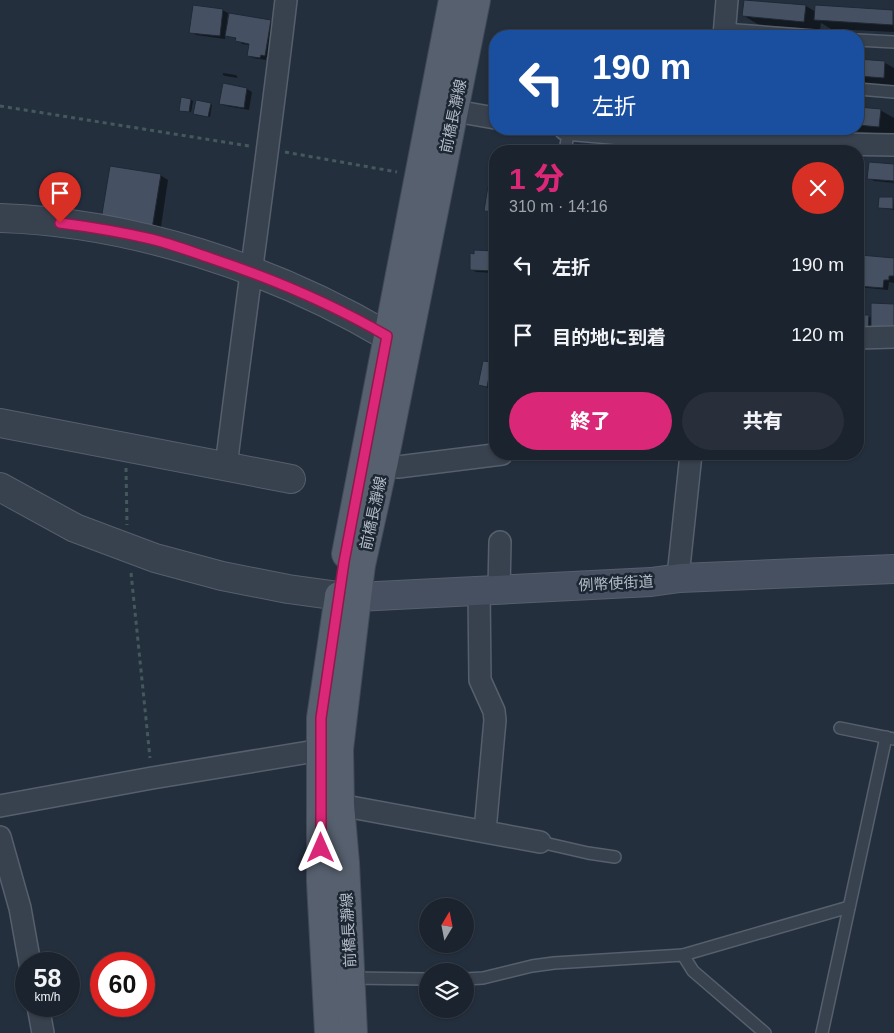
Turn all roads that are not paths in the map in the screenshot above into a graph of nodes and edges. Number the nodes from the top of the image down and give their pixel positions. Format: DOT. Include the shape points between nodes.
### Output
graph roads {
  1 [pos="286,0"];
  2 [pos="453,0"];
  3 [pos="476,0"];
  4 [pos="727,0"];
  5 [pos="724,30"];
  6 [pos="864,40"];
  7 [pos="894,42"];
  8 [pos="864,90"];
  9 [pos="894,92"];
  10 [pos="455,112"];
  11 [pos="489,117"];
  12 [pos="642,135"];
  13 [pos="714,141"];
  14 [pos="894,145"];
  15 [pos="0,218"];
  16 [pos="250,271"];
  17 [pos="387,336"];
  18 [pos="894,337"];
  19 [pos="864,338"];
  20 [pos="0,423"];
  21 [pos="489,456"];
  22 [pos="691,460"];
  23 [pos="384,461"];
  24 [pos="226,467"];
  25 [pos="291,479"];
  26 [pos="0,487"];
  27 [pos="500,542"];
  28 [pos="894,560"];
  29 [pos="894,569"];
  30 [pos="680,578"];
  31 [pos="489,590"];
  32 [pos="348,597"];
  33 [pos="840,728"];
  34 [pos="890,738"];
  35 [pos="321,750"];
  36 [pos="340,805"];
  37 [pos="0,806"];
  38 [pos="485,831"];
  39 [pos="0,837"];
  40 [pos="540,842"];
  41 [pos="615,857"];
  42 [pos="849,907"];
  43 [pos="28,952"];
  44 [pos="683,955"];
  45 [pos="350,978"];
  46 [pos="474,978"];
  47 [pos="419,979"];
  48 [pos="40,1017"];
  49 [pos="43,1033"];
  50 [pos="329,1033"];
  51 [pos="352,1033"];
  52 [pos="765,1033"];
  53 [pos="822,1033"];
  1 -- 16 [label="street"];
  2 -- 17 [label="main road, 前橋長瀞線"];
  3 -- 10 [label="main road, 前橋長瀞線"];
  4 -- 5 [label="street"];
  6 -- 7 [label="lane"];
  8 -- 9 [label="lane"];
  10 -- 11 [label="street"];
  10 -- 23 [label="main road, 前橋長瀞線"];
  12 -- 13 [label="street"];
  13 -- 14 [label="street"];
  15 -- 16 [label="street" via="128,234"];
  16 -- 17 [label="street" via="307,295"];
  16 -- 24 [label="street"];
  17 -- 32 [label="main road, 前橋長瀞線"];
  18 -- 19 [label="street"];
  20 -- 24 [label="street"];
  21 -- 23 [label="street" via="398,466"];
  22 -- 30 [label="street"];
  23 -- 32 [label="main road, 前橋長瀞線" via="361,565"];
  24 -- 25 [label="street"];
  26 -- 32 [label="street" via="75,528 155,558 222,576"];
  27 -- 31 [label="street"];
  28 -- 29 [label="street"];
  29 -- 30 [label="main road, 例幣使街道"];
  30 -- 31 [label="main road, 例幣使街道"];
  31 -- 32 [label="main road, 例幣使街道"];
  31 -- 38 [label="street" via="480,680 495,720"];
  32 -- 35 [label="main road, 前橋長瀞線" via="321,718"];
  32 -- 36 [label="main road, 前橋長瀞線" via="339,749"];
  33 -- 34 [label="lane"];
  34 -- 42 [label="lane"];
  35 -- 37 [label="street"];
  35 -- 50 [label="main road, 前橋長瀞線" via="321,882"];
  36 -- 38 [label="street"];
  36 -- 45 [label="main road, 前橋長瀞線"];
  38 -- 40 [label="street"];
  39 -- 43 [label="street" via="20,908"];
  40 -- 41 [label="lane"];
  42 -- 44 [label="lane"];
  42 -- 53 [label="lane"];
  44 -- 46 [label="lane" via="547,964"];
  44 -- 52 [label="lane" via="694,971"];
  45 -- 47 [label="lane"];
  45 -- 51 [label="main road, 前橋長瀞線"];
  48 -- 49 [label="street"];
}
